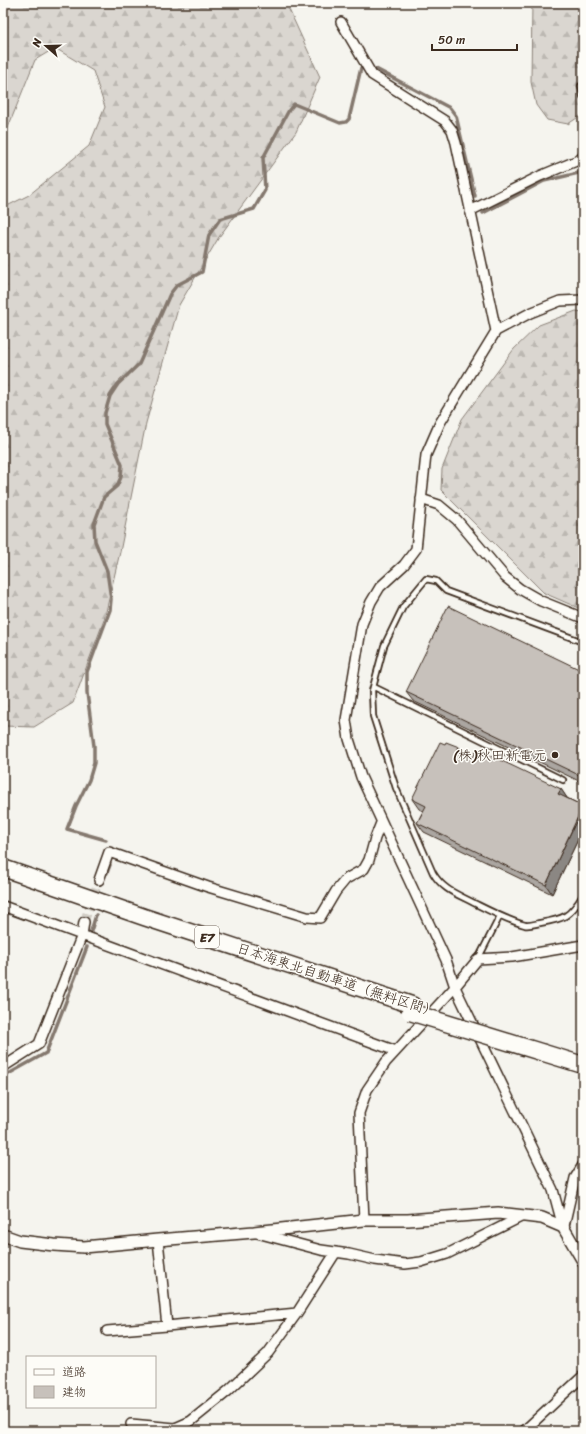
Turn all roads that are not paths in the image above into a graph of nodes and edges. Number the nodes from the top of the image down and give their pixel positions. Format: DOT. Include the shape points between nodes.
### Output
graph roads {
  1 [pos="341,22"];
  2 [pos="581,86"];
  3 [pos="583,96"];
  4 [pos="583,156"];
  5 [pos="470,211"];
  6 [pos="583,300"];
  7 [pos="496,331"];
  8 [pos="421,499"];
  9 [pos="583,618"];
  10 [pos="583,642"];
  11 [pos="374,687"];
  12 [pos="563,780"];
  13 [pos="381,823"];
  14 [pos="3,868"];
  15 [pos="3,878"];
  16 [pos="99,880"];
  17 [pos="583,895"];
  18 [pos="3,906"];
  19 [pos="500,916"];
  20 [pos="84,922"];
  21 [pos="82,935"];
  22 [pos="583,945"];
  23 [pos="478,959"];
  24 [pos="455,987"];
  25 [pos="411,1009"];
  26 [pos="545,1049"];
  27 [pos="396,1051"];
  28 [pos="583,1055"];
  29 [pos="583,1065"];
  30 [pos="3,1067"];
  31 [pos="583,1165"];
  32 [pos="523,1216"];
  33 [pos="364,1220"];
  34 [pos="563,1227"];
  35 [pos="254,1232"];
  36 [pos="3,1235"];
  37 [pos="158,1240"];
  38 [pos="336,1252"];
  39 [pos="583,1261"];
  40 [pos="297,1313"];
  41 [pos="167,1326"];
  42 [pos="108,1331"];
  43 [pos="583,1376"];
  44 [pos="131,1424"];
  45 [pos="524,1431"];
  1 -- 5 [label="street" via="372,75 445,122 452,130"];
  2 -- 3 [label="lane"];
  4 -- 5 [label="street"];
  5 -- 7 [label="street"];
  6 -- 7 [label="street" via="560,301"];
  7 -- 8 [label="street" via="440,424 426,455"];
  8 -- 9 [label="street" via="439,505 457,520 505,577 520,589 541,602"];
  8 -- 13 [label="street" via="416,549 404,565 380,587 362,624 346,720 360,777"];
  10 -- 11 [label="lane" via="446,591 436,581 426,579 403,607 384,646"];
  11 -- 12 [label="lane"];
  11 -- 19 [label="lane" via="372,716 396,788 433,873 447,889"];
  13 -- 16 [label="street" via="364,869 346,880 336,891 320,918 307,917 208,887 109,852"];
  13 -- 24 [label="street" via="446,960"];
  14 -- 25 [label="highway, 日本海東北自動車道（無料区間） / E7"];
  15 -- 25 [label="highway, 日本海東北自動車道（無料区間） / E7" via="76,904"];
  17 -- 19 [label="lane" via="575,908 556,920 526,925"];
  18 -- 21 [label="street"];
  19 -- 23 [label="lane"];
  20 -- 21 [label="street"];
  21 -- 27 [label="street"];
  21 -- 30 [label="street" via="39,1044"];
  22 -- 23 [label="street" via="512,958"];
  23 -- 24 [label="street"];
  24 -- 27 [label="street"];
  24 -- 34 [label="street" via="553,1190"];
  25 -- 26 [label="highway, 日本海東北自動車道（無料区間） / E7, bridge"];
  26 -- 28 [label="highway, 日本海東北自動車道（無料区間） / E7"];
  26 -- 29 [label="highway, 日本海東北自動車道（無料区間） / E7"];
  27 -- 33 [label="street" via="367,1090 359,1113"];
  31 -- 34 [label="street" via="575,1178"];
  32 -- 33 [label="street" via="498,1213 408,1220"];
  32 -- 34 [label="street" via="542,1218"];
  32 -- 38 [label="street" via="447,1254 421,1262 405,1264"];
  33 -- 35 [label="street"];
  34 -- 39 [label="street"];
  35 -- 37 [label="street"];
  35 -- 38 [label="street"];
  36 -- 37 [label="street" via="20,1240 84,1247"];
  37 -- 41 [label="street"];
  38 -- 40 [label="street"];
  40 -- 41 [label="street"];
  40 -- 44 [label="street" via="268,1352 228,1391 191,1421 175,1428"];
  41 -- 42 [label="street"];
  43 -- 45 [label="street"];
}
